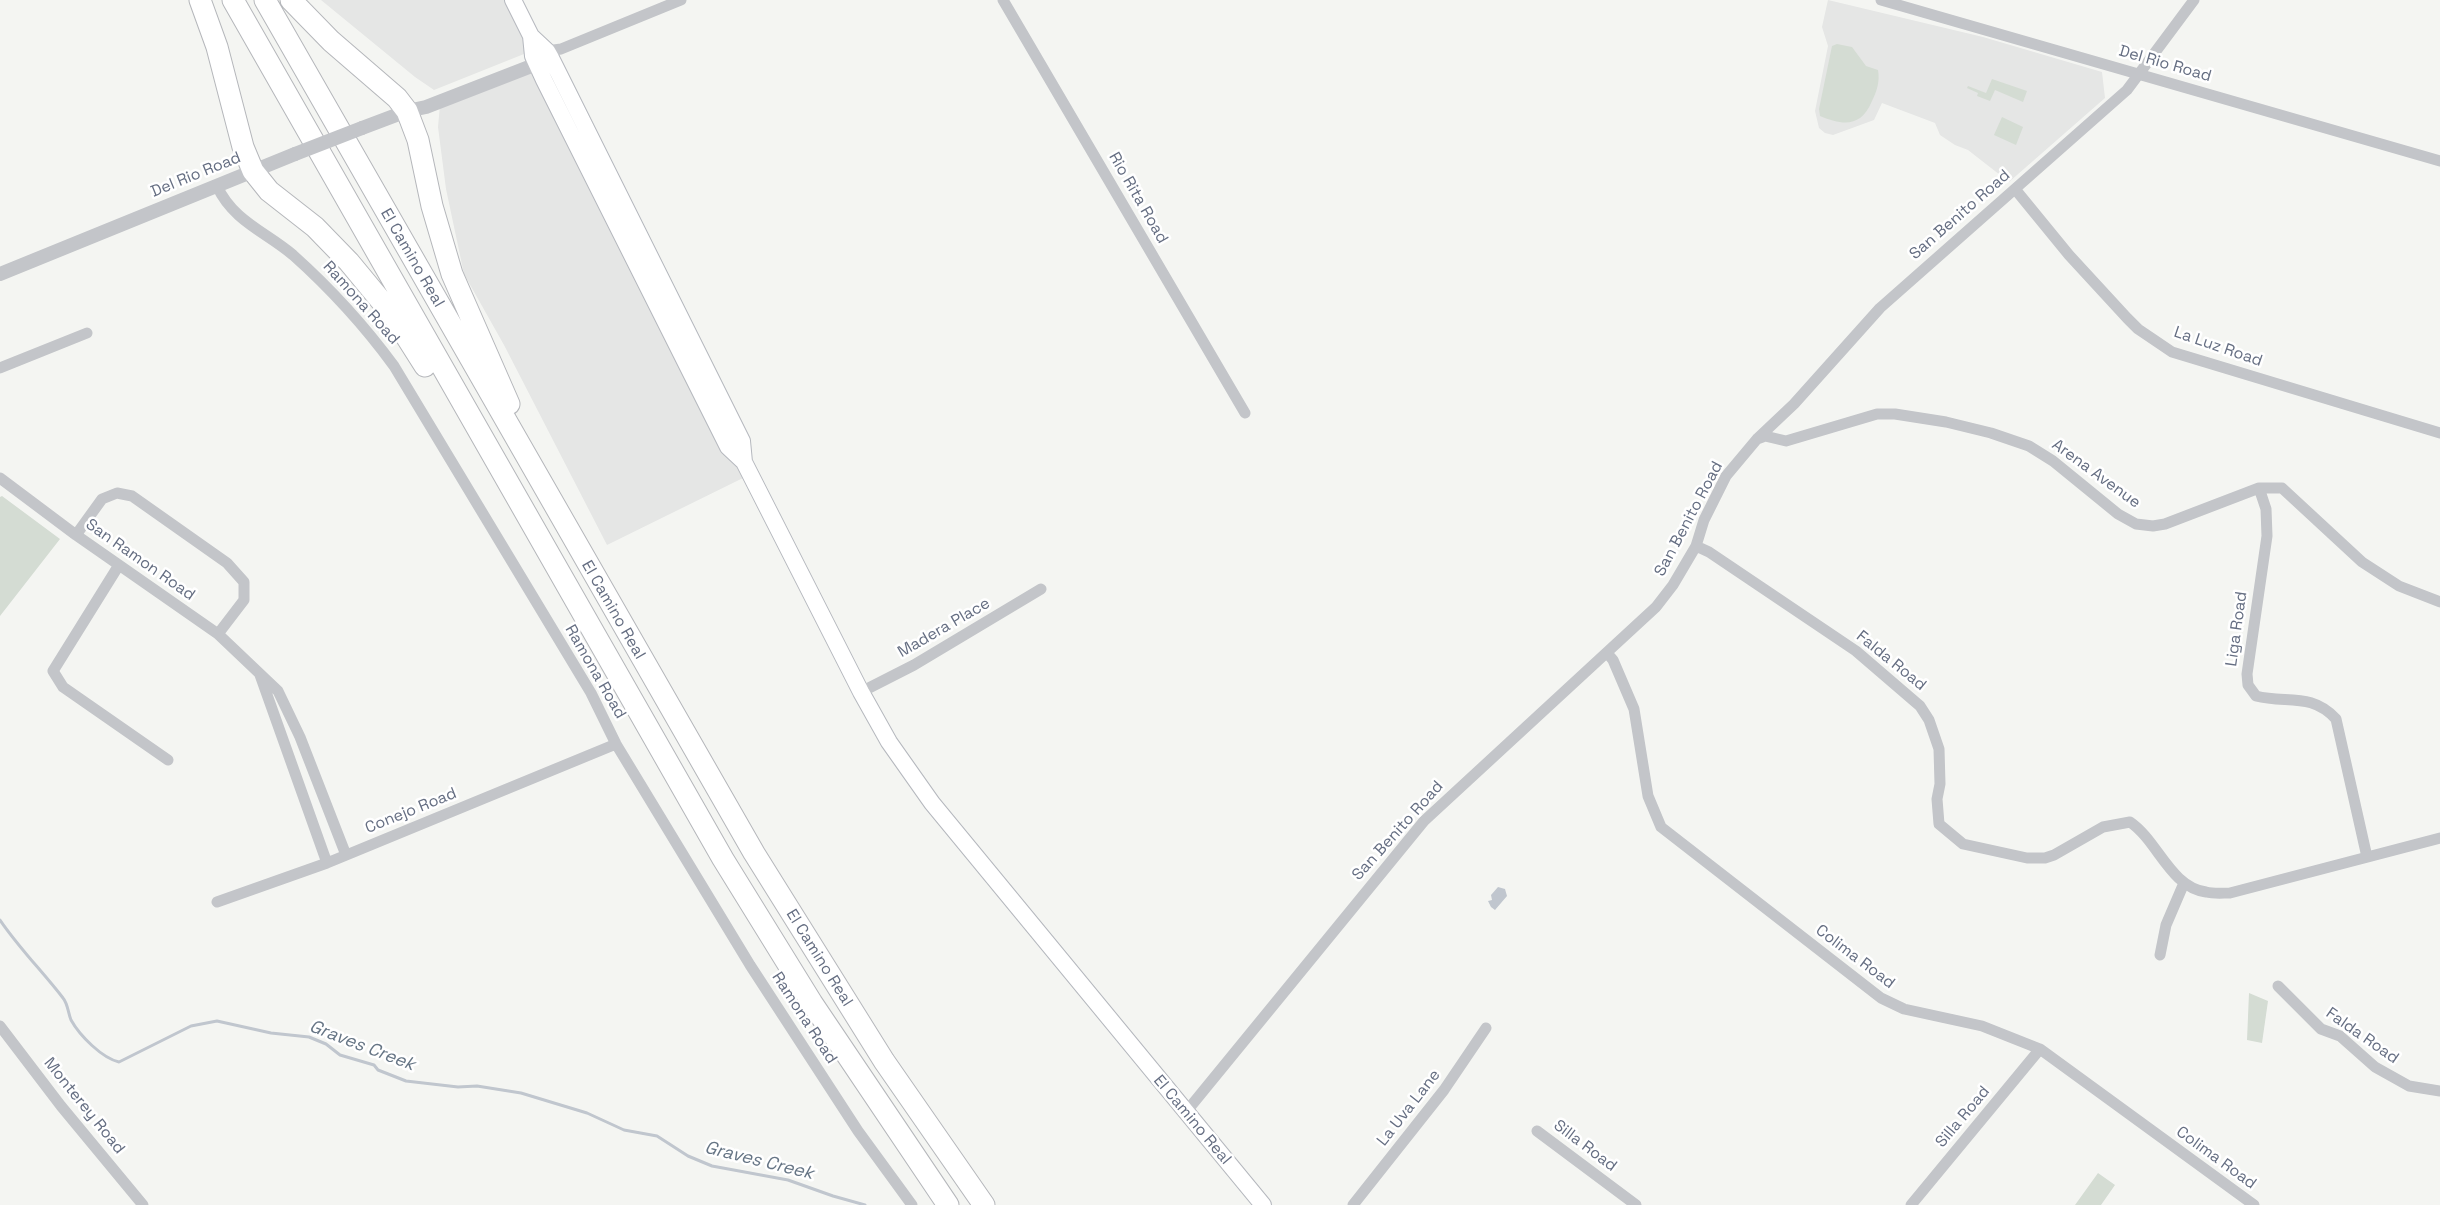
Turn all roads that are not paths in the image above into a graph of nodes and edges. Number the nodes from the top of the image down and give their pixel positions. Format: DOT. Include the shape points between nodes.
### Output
graph roads {
  1 [pos="200,0"];
  2 [pos="232,0"];
  3 [pos="266,0"];
  4 [pos="291,0"];
  5 [pos="513,0"];
  6 [pos="681,0"];
  7 [pos="1003,0"];
  8 [pos="1881,0"];
  9 [pos="2194,0"];
  10 [pos="546,56"];
  11 [pos="2140,75"];
  12 [pos="407,111"];
  13 [pos="2440,161"];
  14 [pos="253,171"];
  15 [pos="217,186"];
  16 [pos="2015,189"];
  17 [pos="0,274"];
  18 [pos="87,333"];
  19 [pos="0,368"];
  20 [pos="1245,413"];
  21 [pos="474,425"];
  22 [pos="2440,433"];
  23 [pos="1757,439"];
  24 [pos="0,478"];
  25 [pos="2260,488"];
  26 [pos="547,494"];
  27 [pos="76,535"];
  28 [pos="1696,546"];
  29 [pos="119,565"];
  30 [pos="1041,589"];
  31 [pos="2440,602"];
  32 [pos="218,634"];
  33 [pos="1608,653"];
  34 [pos="259,671"];
  35 [pos="862,692"];
  36 [pos="616,744"];
  37 [pos="168,760"];
  38 [pos="2440,838"];
  39 [pos="346,855"];
  40 [pos="2367,857"];
  41 [pos="327,863"];
  42 [pos="2184,883"];
  43 [pos="217,902"];
  44 [pos="2160,955"];
  45 [pos="2278,986"];
  46 [pos="0,1026"];
  47 [pos="1486,1028"];
  48 [pos="2040,1049"];
  49 [pos="2440,1091"];
  50 [pos="1186,1112"];
  51 [pos="1538,1131"];
  52 [pos="143,1205"];
  53 [pos="912,1205"];
  54 [pos="948,1205"];
  55 [pos="984,1205"];
  56 [pos="1263,1205"];
  57 [pos="1353,1205"];
  58 [pos="1636,1205"];
  59 [pos="1911,1205"];
  60 [pos="2254,1205"];
  1 -- 14 [label="highway"];
  2 -- 21 [label="highway, El Camino Real"];
  3 -- 26 [label="highway, El Camino Real"];
  4 -- 12 [label="highway"];
  5 -- 10 [label="main road, El Camino Real" via="531,36"];
  6 -- 10 [label="street, Del Rio Road"];
  7 -- 20 [label="street, Rio Rita Road"];
  8 -- 11 [label="street, Del Rio Road"];
  9 -- 11 [label="street, San Benito Road"];
  10 -- 12 [label="street, Del Rio Road" via="426,107"];
  10 -- 35 [label="main road, El Camino Real" via="742,441 744,462"];
  11 -- 13 [label="street, Del Rio Road"];
  11 -- 16 [label="street, San Benito Road" via="2128,90"];
  12 -- 14 [label="street, Del Rio Road, bridge"];
  12 -- 26 [label="highway" via="418,140 432,206 452,274"];
  14 -- 15 [label="street, Del Rio Road"];
  14 -- 21 [label="highway" via="269,191 315,227 350,262 392,314 429,372"];
  15 -- 17 [label="street, Del Rio Road"];
  15 -- 36 [label="street, Ramona Road" via="231,210 290,253 328,288 368,331 394,366 591,693"];
  16 -- 22 [label="street, La Luz Road" via="2127,318 2172,352"];
  16 -- 23 [label="street, San Benito Road" via="1880,308 1794,404"];
  18 -- 19 [label="street"];
  21 -- 54 [label="highway, El Camino Real" via="733,875 818,1011"];
  23 -- 25 [label="street, Arena Avenue" via="1765,436 1786,441 1877,414 1946,422 2029,446 2053,461 2118,514 2136,524 2152,526"];
  23 -- 28 [label="street, San Benito Road" via="1726,476 1704,520"];
  24 -- 27 [label="street, San Ramon Road"];
  25 -- 31 [label="street, Arena Avenue" via="2282,488 2362,562 2398,586"];
  25 -- 40 [label="street, Liga Road" via="2266,509 2267,536 2248,685 2256,696 2310,703 2326,708 2336,719"];
  26 -- 55 [label="highway, El Camino Real" via="759,861 884,1061"];
  27 -- 29 [label="street, San Ramon Road"];
  27 -- 32 [label="street" via="102,500 117,493 132,496 227,563 244,582 244,600"];
  28 -- 33 [label="street, San Benito Road" via="1656,607"];
  28 -- 42 [label="street, Falda Road" via="1856,652 1920,706 1929,720 1939,750 1939,824 1963,844 2027,858 2045,858 2112,823 2130,822 2143,830"];
  29 -- 32 [label="street, San Ramon Road"];
  29 -- 37 [label="street" via="52,671 63,687"];
  30 -- 35 [label="street, Madera Place" via="914,665"];
  32 -- 34 [label="street, San Ramon Road"];
  33 -- 48 [label="street, Colima Road" via="1634,709 1648,796 1661,827 1881,998 1904,1009 1982,1026"];
  33 -- 50 [label="street, San Benito Road" via="1424,821"];
  34 -- 39 [label="street, San Ramon Road" via="278,691 300,737"];
  34 -- 41 [label="street"];
  35 -- 50 [label="main road, El Camino Real" via="890,742 932,803"];
  36 -- 39 [label="street, Conejo Road"];
  36 -- 53 [label="street, Ramona Road" via="750,965 858,1131"];
  38 -- 40 [label="street"];
  39 -- 41 [label="street, Conejo Road"];
  40 -- 42 [label="street" via="2230,893 2206,892"];
  41 -- 43 [label="street, Conejo Road"];
  42 -- 44 [label="street" via="2166,925"];
  45 -- 49 [label="street, Falda Road" via="2321,1028 2340,1036 2375,1067 2410,1086"];
  46 -- 52 [label="street, Monterey Road"];
  47 -- 57 [label="street, La Uva Lane" via="1444,1090"];
  48 -- 59 [label="street, Silla Road"];
  48 -- 60 [label="street, Colima Road"];
  50 -- 56 [label="main road, El Camino Real"];
  51 -- 58 [label="street, Silla Road"];
}
